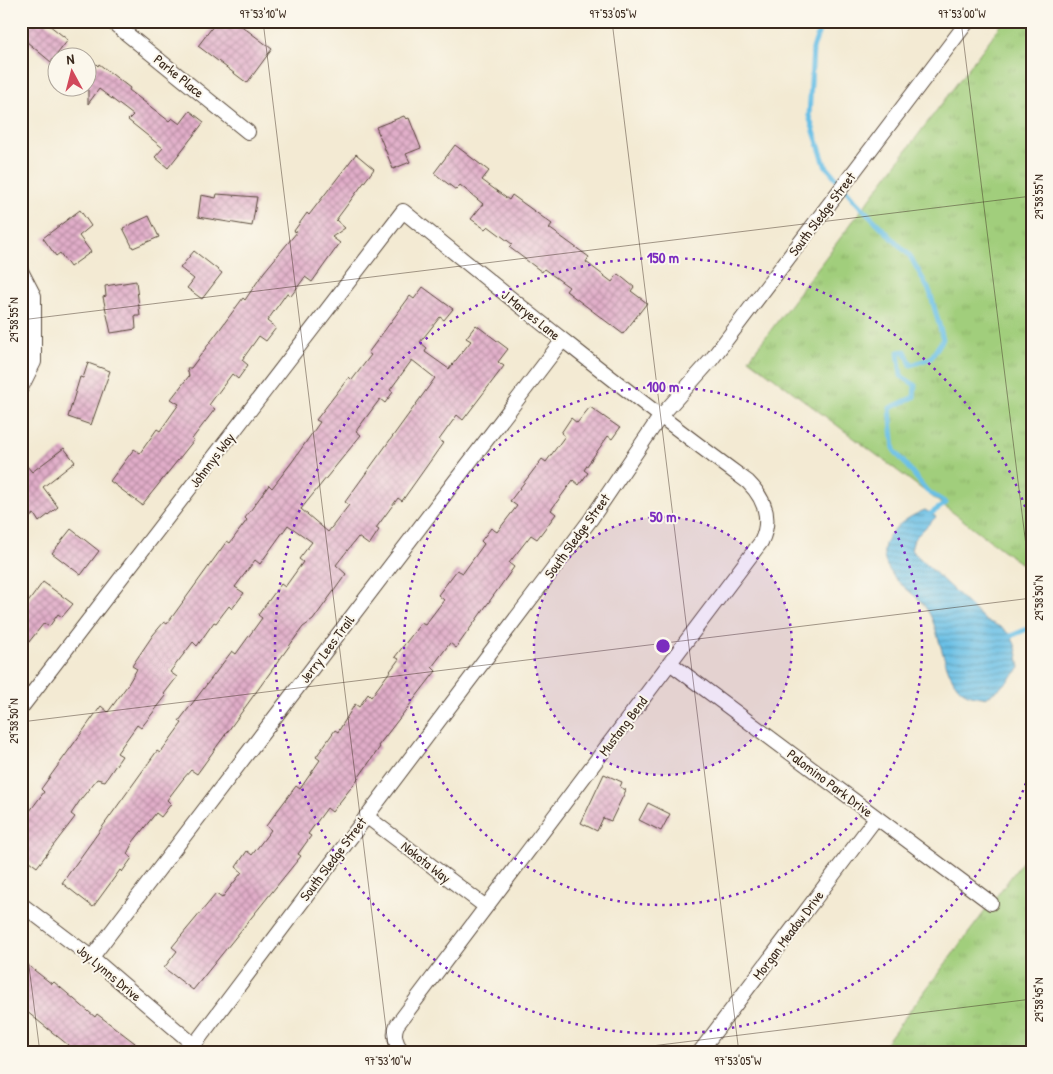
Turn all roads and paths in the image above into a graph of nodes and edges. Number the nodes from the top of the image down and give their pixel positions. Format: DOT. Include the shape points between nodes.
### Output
graph roads {
  1 [pos="111,21"];
  2 [pos="968,21"];
  3 [pos="248,132"];
  4 [pos="403,211"];
  5 [pos="21,271"];
  6 [pos="562,340"];
  7 [pos="21,388"];
  8 [pos="660,418"];
  9 [pos="670,663"];
  10 [pos="21,708"];
  11 [pos="366,816"];
  12 [pos="876,818"];
  13 [pos="21,904"];
  14 [pos="991,904"];
  15 [pos="486,907"];
  16 [pos="92,958"];
  17 [pos="191,1049"];
  18 [pos="404,1053"];
  19 [pos="699,1053"];
  1 -- 3 [label="street, Parke Place"];
  2 -- 8 [label="street, South Sledge Street" via="711,360"];
  4 -- 6 [label="street, J Maryes Lane"];
  4 -- 10 [label="street, Johnnys Way"];
  5 -- 7 [label="street" via="34,296 34,362"];
  6 -- 8 [label="street, J Maryes Lane"];
  6 -- 16 [label="street, Jerry Lees Trail"];
  8 -- 9 [label="street, Mustang Bend" via="759,492 764,501 767,523 761,542"];
  8 -- 11 [label="street, South Sledge Street" via="591,519"];
  9 -- 12 [label="street, Palomino Park Drive"];
  9 -- 15 [label="street, Mustang Bend"];
  11 -- 15 [label="street, Nokota Way"];
  11 -- 17 [label="street, South Sledge Street"];
  12 -- 14 [label="street, Palomino Park Drive"];
  12 -- 19 [label="street, Morgan Meadow Drive"];
  13 -- 16 [label="street, Joy Lynns Drive"];
  15 -- 18 [label="street, Mustang Bend" via="397,1025 394,1031 396,1042"];
  16 -- 17 [label="street, Joy Lynns Drive"];
}
